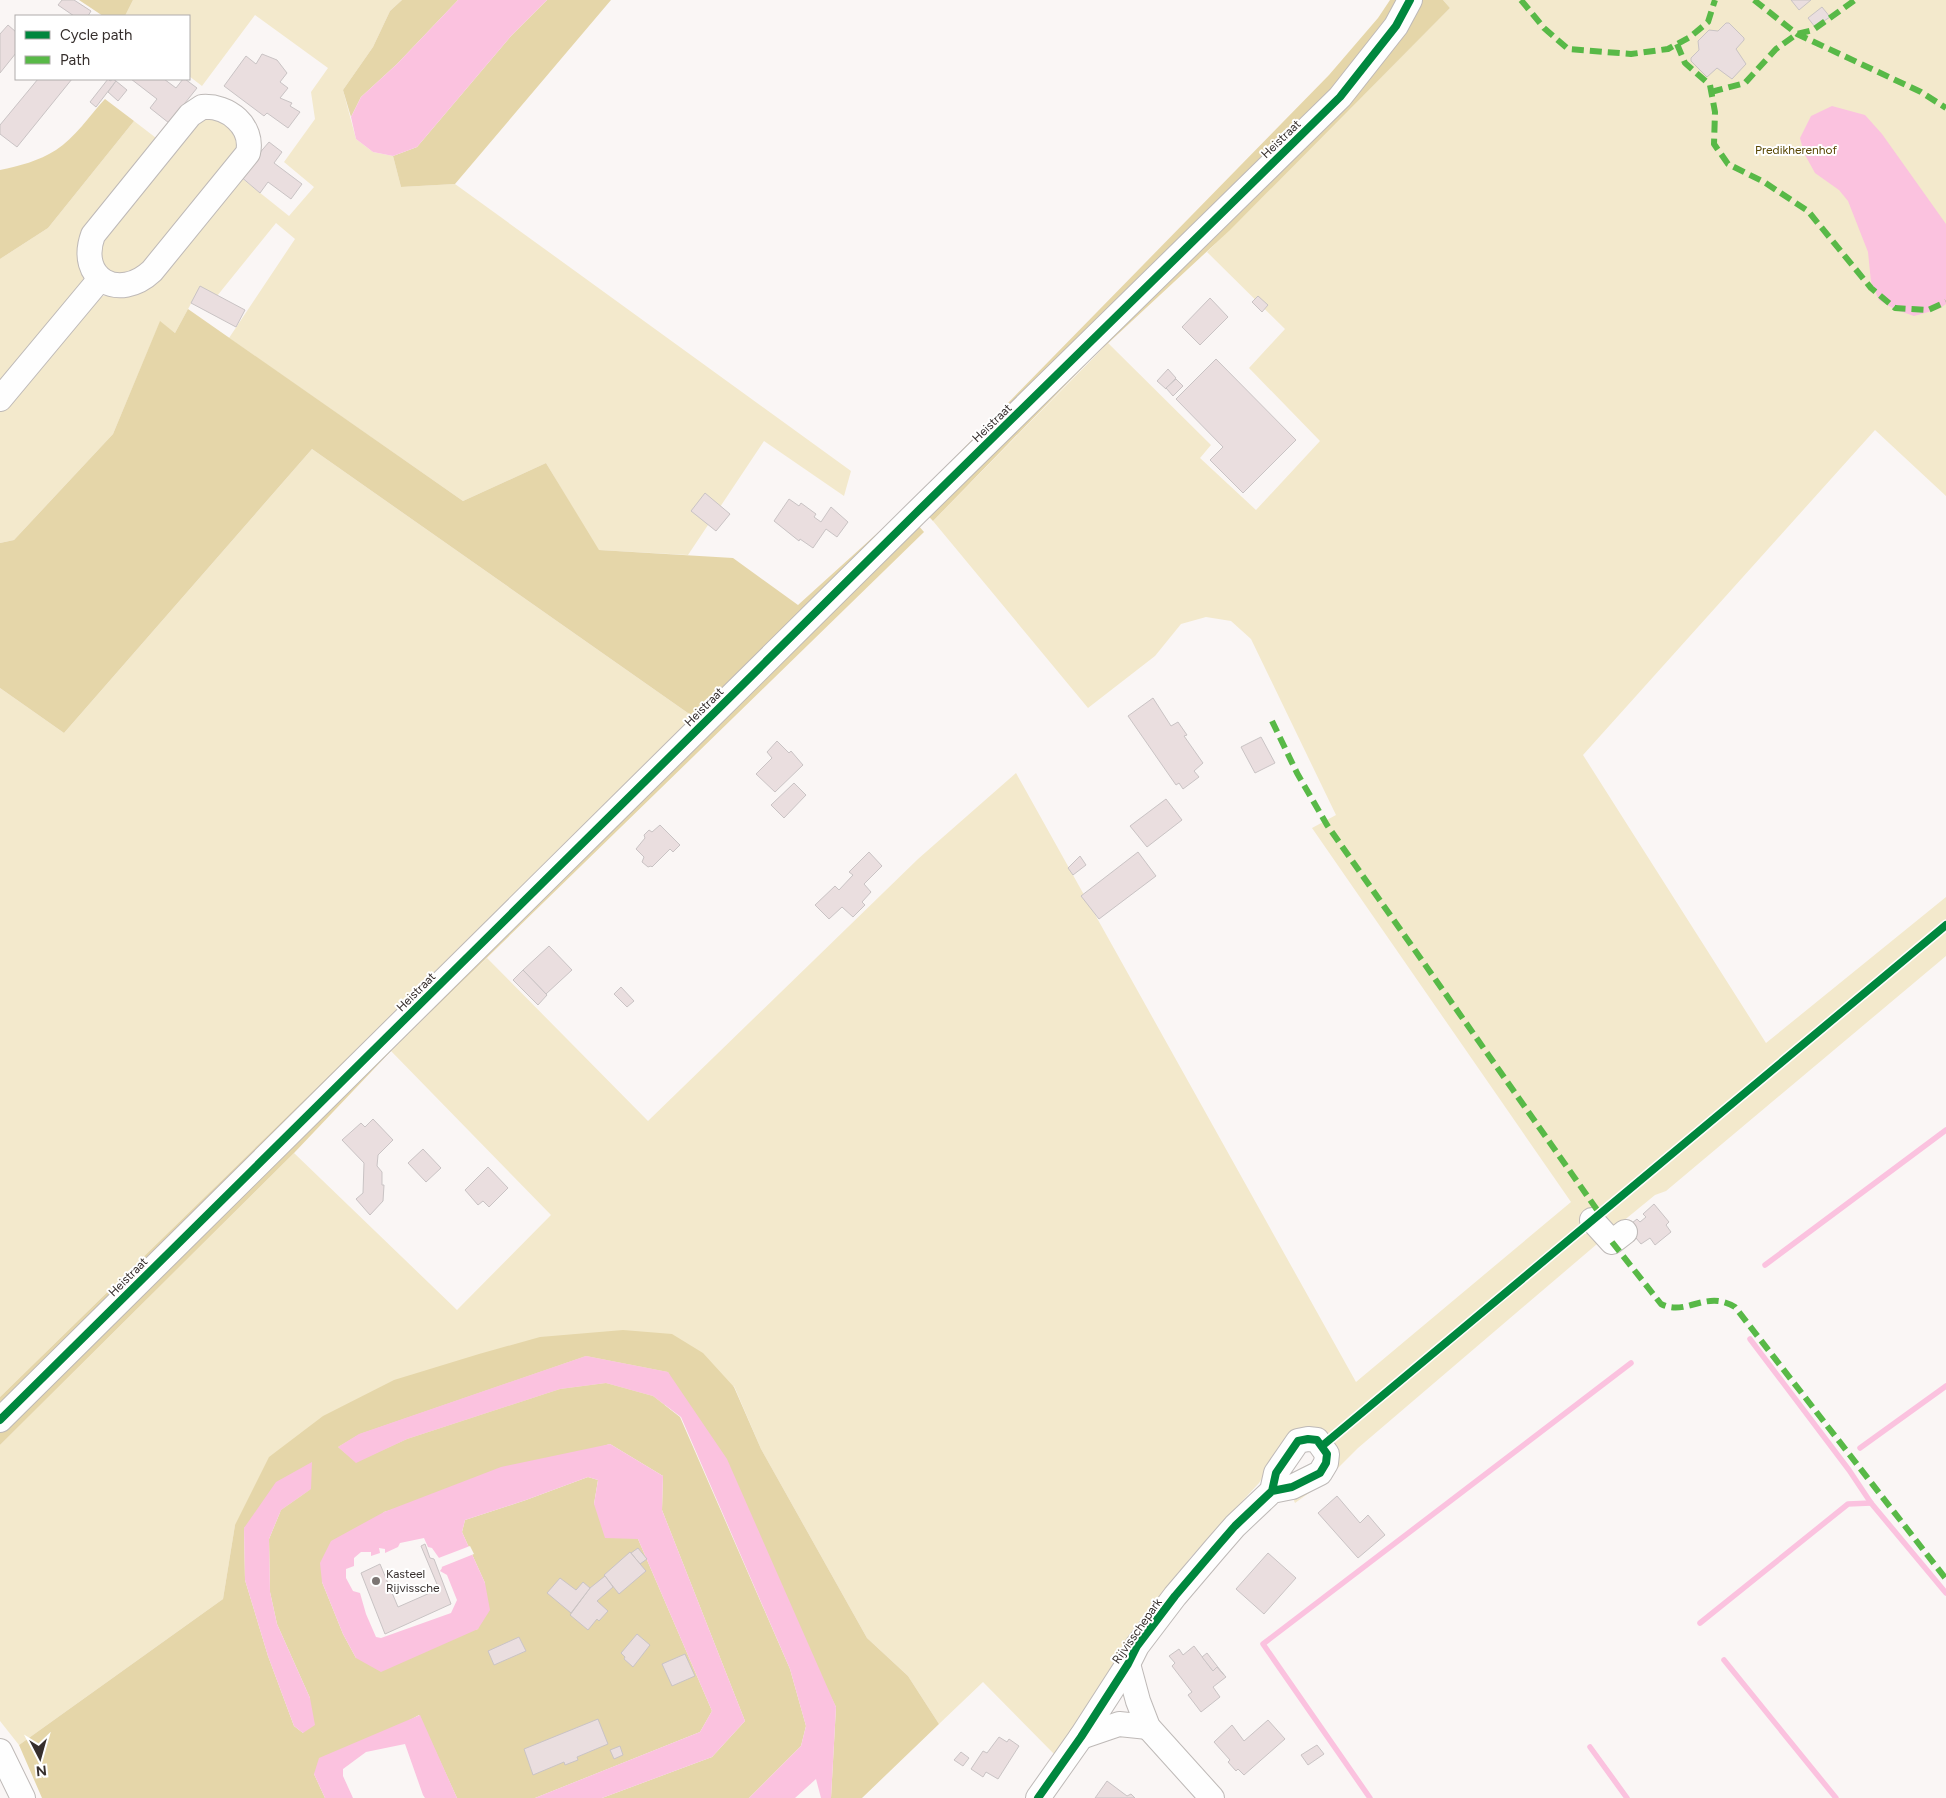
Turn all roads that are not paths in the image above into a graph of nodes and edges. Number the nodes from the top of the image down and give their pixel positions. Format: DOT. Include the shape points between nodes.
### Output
graph roads {
  1 [pos="1410,0"];
  2 [pos="100,279"];
  3 [pos="0,399"];
  4 [pos="1592,1220"];
  5 [pos="1625,1232"];
  6 [pos="0,1420"];
  7 [pos="1272,1492"];
  8 [pos="1128,1664"];
  9 [pos="1148,1727"];
  10 [pos="1081,1737"];
  11 [pos="0,1751"];
  12 [pos="23,1798"];
  13 [pos="1038,1798"];
  14 [pos="1212,1798"];
  1 -- 6 [label="street, Heistraat" via="1396,26 1340,97"];
  2 -- 2 [label="street" via="90,264 88,254 93,235 147,167 196,110 218,108 234,116 246,130 248,153 177,242 152,271 136,283 117,286"];
  2 -- 3 [label="street"];
  4 -- 5 [label="street" via="1612,1242"];
  7 -- 8 [label="street, Rijvisschepark" via="1235,1526 1175,1596 1137,1646"];
  8 -- 9 [label="street, Rijvisschepark"];
  8 -- 10 [label="street, Rijvisschepark"];
  9 -- 10 [label="street" via="1119,1724"];
  9 -- 14 [label="street, Rijvisschepark"];
  10 -- 13 [label="street, Rijvisschepark"];
  11 -- 12 [label="street"];
}
